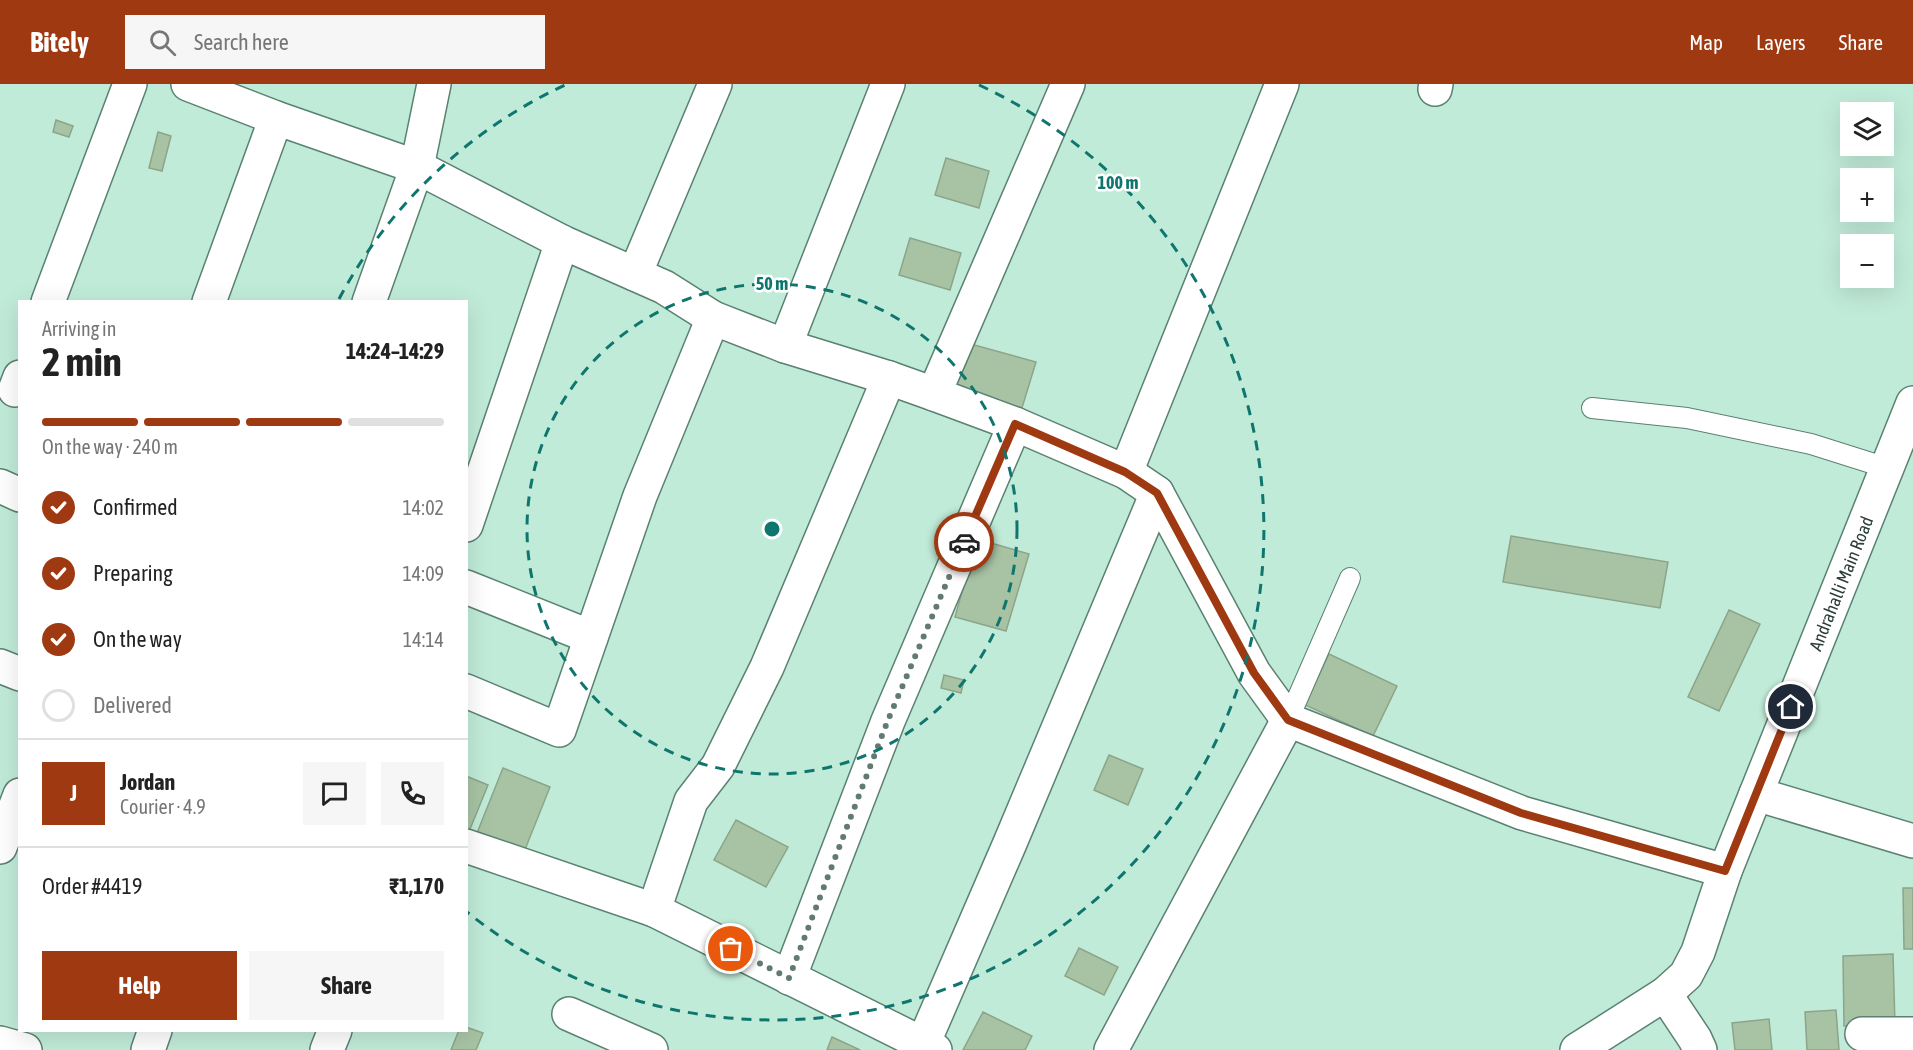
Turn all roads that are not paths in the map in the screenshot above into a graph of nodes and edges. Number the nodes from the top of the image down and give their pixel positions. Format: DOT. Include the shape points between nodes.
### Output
graph roads {
  1 [pos="129,84"];
  2 [pos="188,84"];
  3 [pos="434,84"];
  4 [pos="715,84"];
  5 [pos="888,84"];
  6 [pos="1068,84"];
  7 [pos="1281,84"];
  8 [pos="246,95"];
  9 [pos="276,118"];
  10 [pos="417,167"];
  11 [pos="562,242"];
  12 [pos="635,274"];
  13 [pos="49,300"];
  14 [pos="210,300"];
  15 [pos="370,300"];
  16 [pos="713,318"];
  17 [pos="785,346"];
  18 [pos="889,378"];
  19 [pos="934,394"];
  20 [pos="1913,403"];
  21 [pos="1592,408"];
  22 [pos="1015,424"];
  23 [pos="1887,468"];
  24 [pos="1125,472"];
  25 [pos="0,486"];
  26 [pos="1157,493"];
  27 [pos="18,494"];
  28 [pos="468,519"];
  29 [pos="1350,578"];
  30 [pos="468,588"];
  31 [pos="591,637"];
  32 [pos="0,666"];
  33 [pos="18,673"];
  34 [pos="468,692"];
  35 [pos="1288,720"];
  36 [pos="1756,794"];
  37 [pos="18,800"];
  38 [pos="1913,841"];
  39 [pos="0,847"];
  40 [pos="468,847"];
  41 [pos="1725,871"];
  42 [pos="654,910"];
  43 [pos="789,978"];
  44 [pos="1665,994"];
  45 [pos="569,1014"];
  46 [pos="154,1032"];
  47 [pos="334,1032"];
  48 [pos="1862,1034"];
  49 [pos="1913,1034"];
  50 [pos="0,1043"];
  51 [pos="929,1047"];
  52 [pos="25,1050"];
  53 [pos="148,1050"];
  54 [pos="327,1050"];
  55 [pos="651,1050"];
  56 [pos="1111,1050"];
  57 [pos="1577,1050"];
  58 [pos="1700,1050"];
  1 -- 13 [label="street"];
  2 -- 8 [label="street"];
  3 -- 10 [label="street"];
  4 -- 12 [label="street"];
  5 -- 17 [label="street"];
  6 -- 19 [label="street"];
  7 -- 24 [label="street"];
  8 -- 9 [label="street"];
  9 -- 10 [label="street"];
  9 -- 14 [label="street"];
  10 -- 11 [label="street"];
  10 -- 15 [label="street"];
  11 -- 12 [label="street"];
  11 -- 28 [label="street"];
  12 -- 16 [label="street"];
  16 -- 17 [label="street"];
  16 -- 31 [label="street" via="640,496"];
  17 -- 18 [label="street"];
  18 -- 19 [label="street"];
  18 -- 42 [label="street" via="767,667 718,766 691,801"];
  19 -- 22 [label="street"];
  20 -- 23 [label="street, Andrahalli Main Road"];
  21 -- 23 [label="lane" via="1687,418 1811,444"];
  22 -- 24 [label="street"];
  22 -- 43 [label="street" via="888,720"];
  23 -- 36 [label="street, Andrahalli Main Road"];
  24 -- 26 [label="street"];
  25 -- 27 [label="street"];
  26 -- 35 [label="street" via="1254,673"];
  26 -- 51 [label="street"];
  29 -- 35 [label="lane"];
  30 -- 31 [label="street"];
  31 -- 34 [label="street" via="559,730"];
  32 -- 33 [label="street"];
  35 -- 41 [label="street" via="1521,813"];
  35 -- 56 [label="street"];
  36 -- 38 [label="street"];
  36 -- 41 [label="street, Andrahalli Main Road"];
  37 -- 39 [label="street"];
  40 -- 42 [label="street"];
  41 -- 44 [label="street, Andrahalli Main Road" via="1698,952 1686,975"];
  42 -- 43 [label="street"];
  43 -- 51 [label="street"];
  44 -- 57 [label="street, Andrahalli Main Road"];
  44 -- 58 [label="street"];
  45 -- 55 [label="street"];
  46 -- 53 [label="street"];
  47 -- 54 [label="street"];
  48 -- 49 [label="street"];
  50 -- 52 [label="street"];
}
